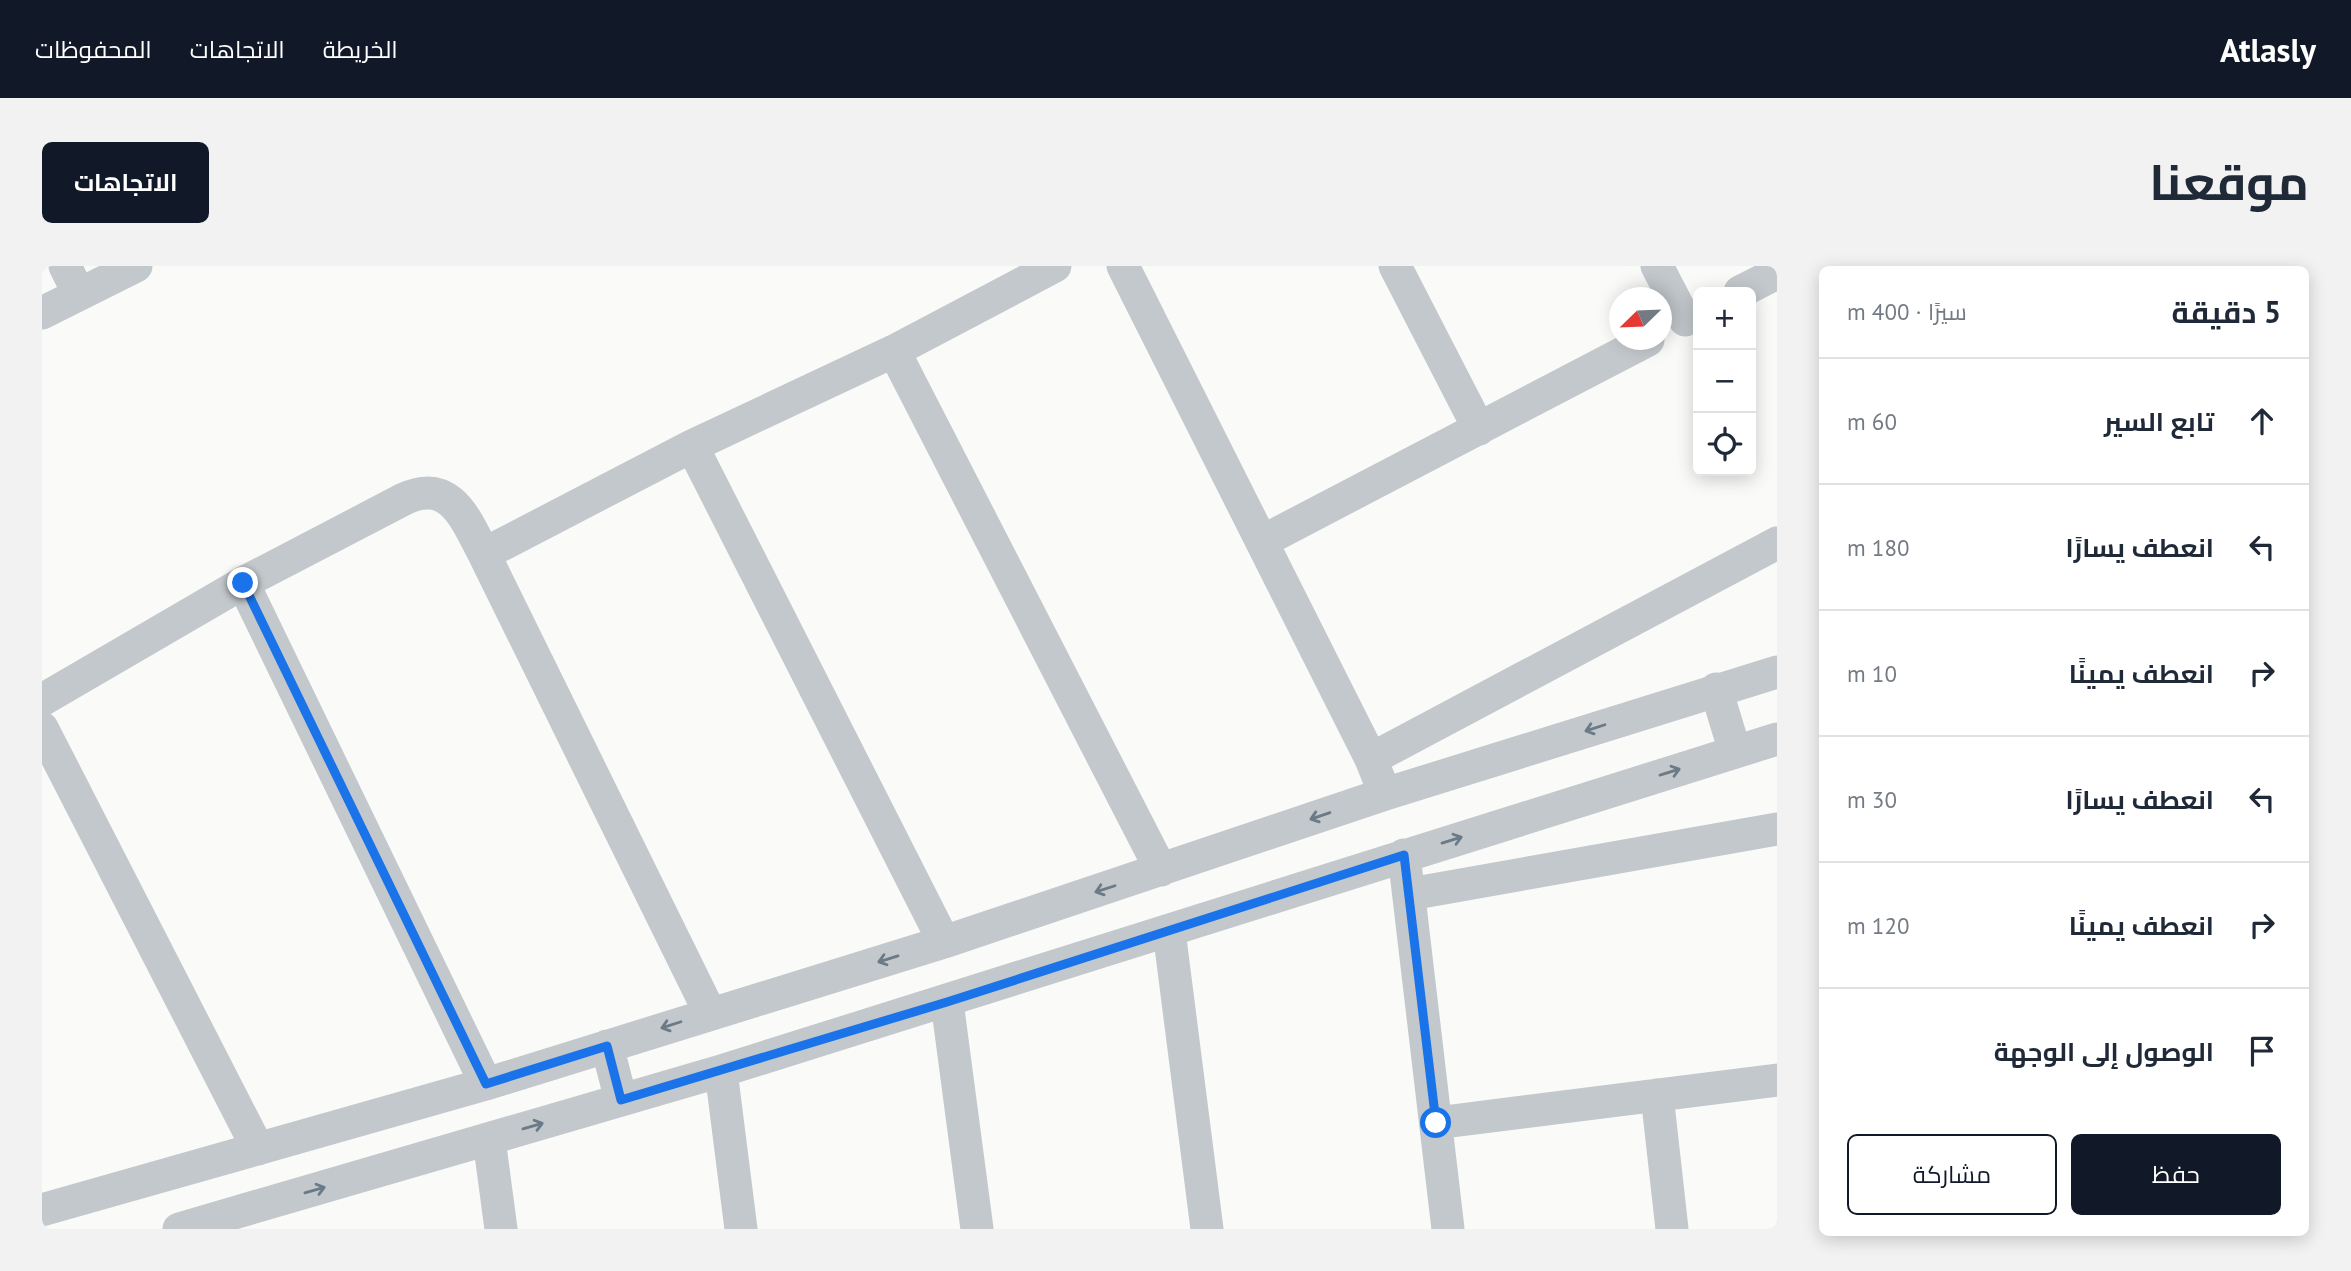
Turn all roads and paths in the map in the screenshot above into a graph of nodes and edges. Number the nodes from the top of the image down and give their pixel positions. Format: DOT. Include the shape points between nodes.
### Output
graph roads {
  1 [pos="136,266"];
  2 [pos="1055,266"];
  3 [pos="1123,266"];
  4 [pos="1657,266"];
  5 [pos="1399,267"];
  6 [pos="1777,273"];
  7 [pos="72,280"];
  8 [pos="1750,287"];
  9 [pos="42,313"];
  10 [pos="1681,322"];
  11 [pos="1629,350"];
  12 [pos="894,351"];
  13 [pos="1479,429"];
  14 [pos="692,446"];
  15 [pos="1263,541"];
  16 [pos="1777,543"];
  17 [pos="484,554"];
  18 [pos="243,583"];
  19 [pos="1777,672"];
  20 [pos="1716,689"];
  21 [pos="42,700"];
  22 [pos="42,728"];
  23 [pos="1777,739"];
  24 [pos="1735,752"];
  25 [pos="1371,760"];
  26 [pos="1385,794"];
  27 [pos="1777,828"];
  28 [pos="1404,855"];
  29 [pos="1161,870"];
  30 [pos="1410,894"];
  31 [pos="1169,930"];
  32 [pos="944,942"];
  33 [pos="947,1002"];
  34 [pos="710,1013"];
  35 [pos="607,1046"];
  36 [pos="721,1071"];
  37 [pos="1777,1080"];
  38 [pos="486,1084"];
  39 [pos="1657,1095"];
  40 [pos="621,1100"];
  41 [pos="1436,1123"];
  42 [pos="489,1139"];
  43 [pos="258,1149"];
  44 [pos="42,1210"];
  45 [pos="263,1217"];
  46 [pos="179,1229"];
  47 [pos="501,1229"];
  48 [pos="741,1229"];
  49 [pos="977,1229"];
  50 [pos="1207,1229"];
  51 [pos="1448,1229"];
  52 [pos="1672,1229"];
  1 -- 7 [label="street"];
  2 -- 12 [label="street"];
  3 -- 15 [label="street"];
  4 -- 10 [label="street"];
  5 -- 13 [label="street"];
  6 -- 8 [label="street"];
  7 -- 9 [label="street"];
  11 -- 13 [label="street"];
  12 -- 14 [label="street"];
  12 -- 29 [label="street"];
  13 -- 15 [label="street"];
  14 -- 17 [label="street"];
  14 -- 32 [label="street"];
  15 -- 25 [label="street"];
  16 -- 25 [label="street"];
  17 -- 18 [label="street" via="455,504 424,493 404,499"];
  17 -- 34 [label="street"];
  18 -- 21 [label="street"];
  18 -- 38 [label="street"];
  19 -- 20 [label="street"];
  20 -- 24 [label="street"];
  20 -- 26 [label="street, one-way"];
  22 -- 43 [label="street"];
  23 -- 24 [label="street"];
  28 -- 24 [label="street, one-way"];
  25 -- 26 [label="street"];
  26 -- 29 [label="street, one-way"];
  27 -- 30 [label="street"];
  28 -- 30 [label="street"];
  28 -- 31 [label="street"];
  29 -- 32 [label="street, one-way"];
  30 -- 41 [label="street"];
  31 -- 33 [label="street"];
  31 -- 50 [label="street"];
  32 -- 34 [label="street, one-way"];
  33 -- 36 [label="street"];
  33 -- 49 [label="street"];
  34 -- 35 [label="street, one-way"];
  35 -- 38 [label="street"];
  35 -- 40 [label="street"];
  36 -- 40 [label="street"];
  36 -- 48 [label="street"];
  37 -- 39 [label="street"];
  38 -- 43 [label="street"];
  39 -- 41 [label="street"];
  39 -- 52 [label="street"];
  42 -- 40 [label="street, one-way"];
  41 -- 51 [label="street"];
  45 -- 42 [label="street, one-way"];
  42 -- 47 [label="street"];
  43 -- 44 [label="street"];
  45 -- 46 [label="street"];
}
